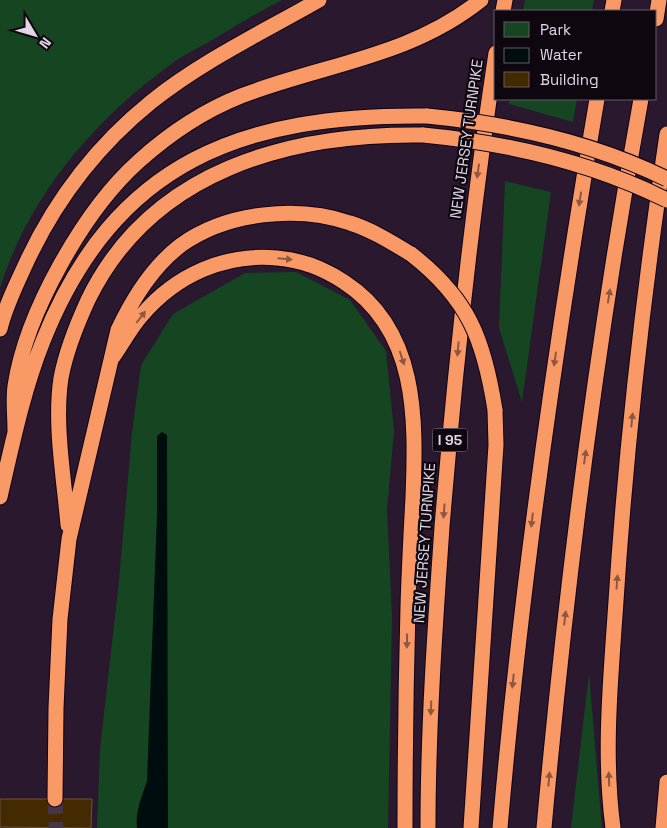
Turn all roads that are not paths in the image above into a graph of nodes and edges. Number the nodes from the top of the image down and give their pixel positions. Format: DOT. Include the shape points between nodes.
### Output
graph roads {
  1 [pos="319,0"];
  2 [pos="481,0"];
  3 [pos="659,0"];
  4 [pos="657,13"];
  5 [pos="494,66"];
  6 [pos="596,100"];
  7 [pos="641,100"];
  8 [pos="667,134"];
  9 [pos="667,179"];
  10 [pos="667,200"];
  11 [pos="0,329"];
  12 [pos="113,357"];
  13 [pos="15,431"];
  14 [pos="0,497"];
  15 [pos="69,539"];
  16 [pos="667,782"];
  17 [pos="56,799"];
  18 [pos="406,828"];
  19 [pos="428,828"];
  20 [pos="471,828"];
  21 [pos="500,828"];
  22 [pos="544,828"];
  23 [pos="613,828"];
  24 [pos="663,828"];
  1 -- 11 [label="highway" via="188,76 151,102 117,134 86,167 51,216 19,277"];
  2 -- 13 [label="highway" via="434,32 364,59 240,97 203,114 138,162 86,226 43,299 24,344 14,387"];
  3 -- 4 [label="highway"];
  5 -- 19 [label="highway, NEW JERSEY TURNPIKE / I 95, one-way" via="461,314 447,467 435,622"];
  6 -- 21 [label="highway, one-way" via="532,518 512,687"];
  22 -- 7 [label="highway, one-way" via="576,521"];
  23 -- 8 [label="highway, one-way" via="608,731 620,538"];
  9 -- 13 [label="highway, bridge" via="618,159 525,131 427,116 375,115 325,120 275,129 231,142 183,164 144,190 112,223 83,263 60,303 43,340"];
  10 -- 15 [label="highway, bridge" via="564,160 471,139 423,134 334,138 242,162 196,183 159,210 130,237 101,274 68,352 58,403"];
  12 -- 15 [label="highway"];
  12 -- 18 [label="highway, one-way" via="141,316 170,288 194,272 226,261 262,257 297,260 357,290 382,316 401,353 411,390 414,428"];
  12 -- 20 [label="highway, bridge" via="118,330 130,302 151,273 181,245 212,228 247,218 315,215 349,222 380,235 411,254 436,274 457,299 476,332 488,368 495,410 496,445"];
  13 -- 14 [label="highway"];
  15 -- 17 [label="highway" via="60,619"];
  16 -- 24 [label="highway"];
}
